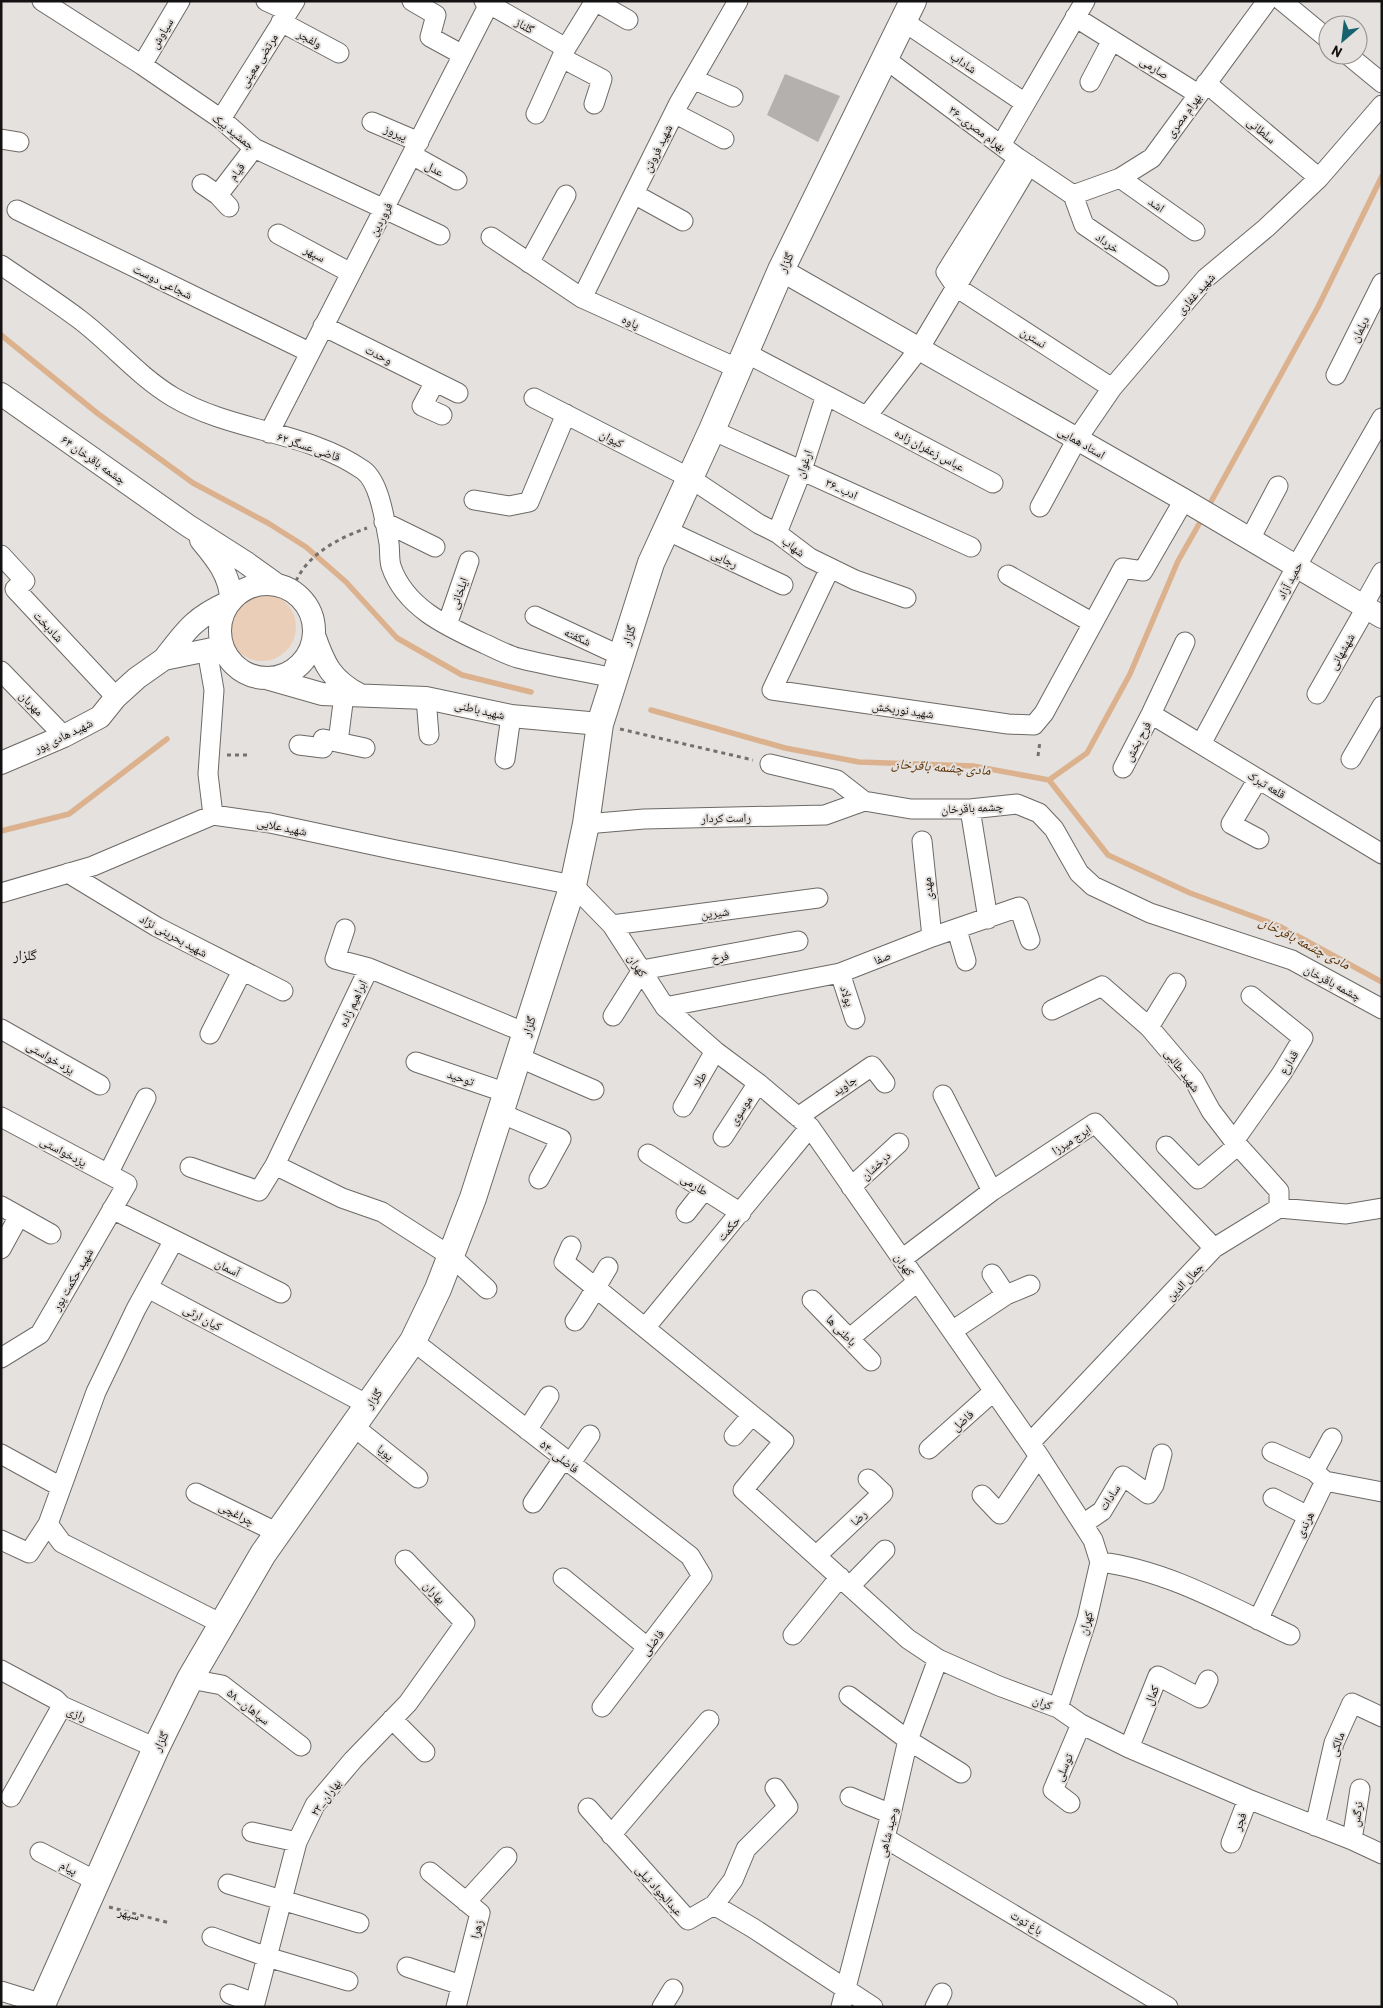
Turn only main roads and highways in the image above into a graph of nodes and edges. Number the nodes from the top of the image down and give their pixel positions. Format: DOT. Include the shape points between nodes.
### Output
graph roads {
  1 [pos="910,8"];
  2 [pos="42,2005"];
  1 -- 2 [label="main road, گلزار" via="781,270 651,563 600,724 586,824 573,884 474,1198 452,1257 413,1341 263,1554 190,1679"];
}
